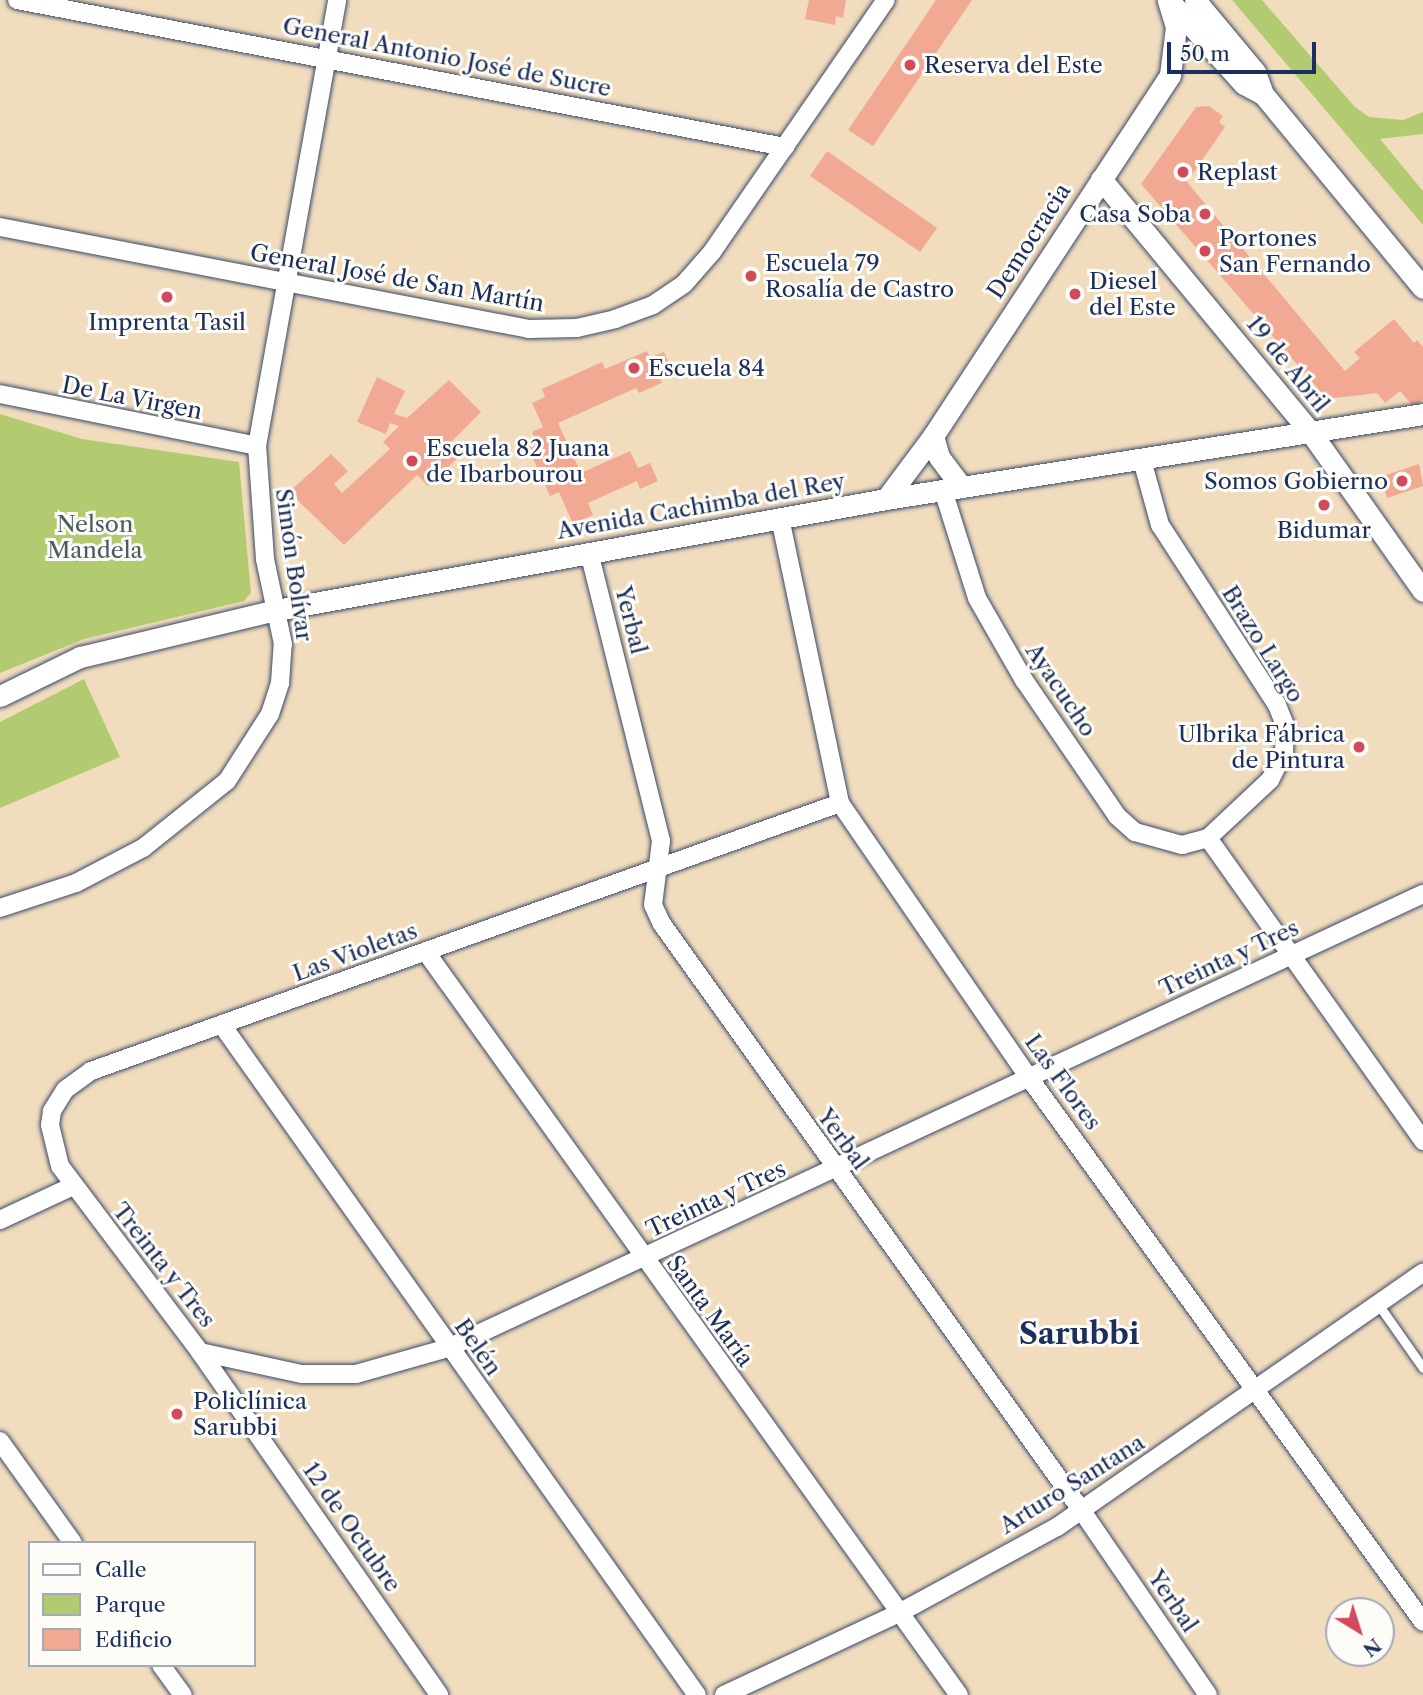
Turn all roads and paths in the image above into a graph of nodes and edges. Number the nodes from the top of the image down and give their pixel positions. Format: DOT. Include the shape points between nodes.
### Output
graph roads {
  1 [pos="17,0"];
  2 [pos="337,0"];
  3 [pos="886,0"];
  4 [pos="1168,0"];
  5 [pos="1195,0"];
  6 [pos="327,59"];
  7 [pos="1263,94"];
  8 [pos="785,147"];
  9 [pos="1101,179"];
  10 [pos="0,227"];
  11 [pos="286,285"];
  12 [pos="1423,288"];
  13 [pos="0,394"];
  14 [pos="1423,414"];
  15 [pos="1309,430"];
  16 [pos="933,436"];
  17 [pos="257,446"];
  18 [pos="1142,460"];
  19 [pos="953,488"];
  20 [pos="886,499"];
  21 [pos="780,518"];
  22 [pos="589,552"];
  23 [pos="1423,591"];
  24 [pos="276,610"];
  25 [pos="0,696"];
  26 [pos="840,803"];
  27 [pos="1208,838"];
  28 [pos="659,870"];
  29 [pos="1423,894"];
  30 [pos="0,908"];
  31 [pos="426,952"];
  32 [pos="1292,956"];
  33 [pos="222,1025"];
  34 [pos="1030,1079"];
  35 [pos="1423,1141"];
  36 [pos="835,1170"];
  37 [pos="72,1186"];
  38 [pos="0,1220"];
  39 [pos="643,1260"];
  40 [pos="1423,1273"];
  41 [pos="1378,1304"];
  42 [pos="448,1348"];
  43 [pos="200,1352"];
  44 [pos="1423,1368"];
  45 [pos="1257,1391"];
  46 [pos="0,1441"];
  47 [pos="1082,1511"];
  48 [pos="72,1541"];
  49 [pos="899,1612"];
  50 [pos="1423,1622"];
  51 [pos="162,1667"];
  52 [pos="183,1695"];
  53 [pos="439,1695"];
  54 [pos="697,1695"];
  55 [pos="724,1695"];
  56 [pos="959,1695"];
  57 [pos="1208,1695"];
  1 -- 6 [label="street, General Antonio José de Sucre"];
  2 -- 6 [label="street, Simón Bolívar"];
  3 -- 8 [label="street, General José de San Martín"];
  4 -- 7 [label="street" via="1244,84"];
  4 -- 9 [label="street, Democracia" via="1176,27 1170,75"];
  5 -- 7 [label="street" via="1255,72"];
  6 -- 8 [label="street, General Antonio José de Sucre"];
  6 -- 11 [label="street, Simón Bolívar"];
  7 -- 12 [label="street"];
  8 -- 11 [label="street, General José de San Martín" via="684,284 653,305 615,319 577,328 529,329"];
  9 -- 15 [label="street, 19 de Abril"];
  9 -- 16 [label="street, Democracia"];
  10 -- 11 [label="street, General José de San Martín"];
  11 -- 17 [label="street, Simón Bolívar"];
  13 -- 17 [label="street, De La Virgen"];
  14 -- 15 [label="street, Avenida Cachimba del Rey"];
  15 -- 18 [label="street, Avenida Cachimba del Rey"];
  15 -- 23 [label="street, 19 de Abril"];
  16 -- 19 [label="street"];
  16 -- 20 [label="street, Democracia"];
  17 -- 24 [label="street, Simón Bolívar" via="258,505"];
  18 -- 19 [label="street, Avenida Cachimba del Rey"];
  18 -- 27 [label="street, Brazo Largo" via="1160,525 1277,705 1285,725 1284,753 1270,780"];
  19 -- 20 [label="street, Avenida Cachimba del Rey"];
  19 -- 27 [label="street, Ayacucho" via="977,598 1001,644 1117,816 1135,832 1159,842 1182,845"];
  20 -- 21 [label="street, Avenida Cachimba del Rey"];
  21 -- 22 [label="street, Avenida Cachimba del Rey"];
  21 -- 26 [label="street, Las Flores"];
  22 -- 24 [label="street, Avenida Cachimba del Rey"];
  22 -- 28 [label="street, Yerbal" via="662,841"];
  24 -- 25 [label="street, Avenida Cachimba del Rey" via="80,657"];
  24 -- 30 [label="street, Simón Bolívar" via="283,644 280,683 254,745 227,781 195,811 103,872 32,901"];
  26 -- 28 [label="street, Las Violetas"];
  26 -- 34 [label="street, Las Flores"];
  27 -- 32 [label="street"];
  28 -- 31 [label="street, Las Violetas"];
  28 -- 36 [label="street, Yerbal" via="653,905 663,924"];
  29 -- 32 [label="street, Treinta y Tres"];
  31 -- 33 [label="street, Las Violetas"];
  31 -- 39 [label="street, Santa María"];
  32 -- 34 [label="street, Treinta y Tres"];
  32 -- 35 [label="street"];
  33 -- 37 [label="street, Las Violetas" via="91,1071 65,1090 52,1111 50,1125 60,1166"];
  33 -- 42 [label="street, Belén"];
  34 -- 36 [label="street, Treinta y Tres"];
  34 -- 45 [label="street, Las Flores"];
  36 -- 39 [label="street, Treinta y Tres"];
  36 -- 47 [label="street, Yerbal"];
  37 -- 38 [label="street"];
  37 -- 43 [label="street, Treinta y Tres"];
  39 -- 42 [label="street, Treinta y Tres"];
  39 -- 49 [label="street, Santa María"];
  40 -- 41 [label="street, Arturo Santana"];
  41 -- 44 [label="lane"];
  41 -- 45 [label="street, Arturo Santana"];
  42 -- 43 [label="street, Treinta y Tres" via="398,1365 328,1377"];
  42 -- 54 [label="street, Belén"];
  43 -- 53 [label="street, 12 de Octubre"];
  45 -- 47 [label="street, Arturo Santana"];
  45 -- 50 [label="street, Las Flores"];
  46 -- 48 [label="street"];
  47 -- 49 [label="street, Arturo Santana"];
  47 -- 57 [label="street, Yerbal"];
  49 -- 55 [label="street, Arturo Santana"];
  49 -- 56 [label="street, Santa María"];
  51 -- 52 [label="street"];
}
